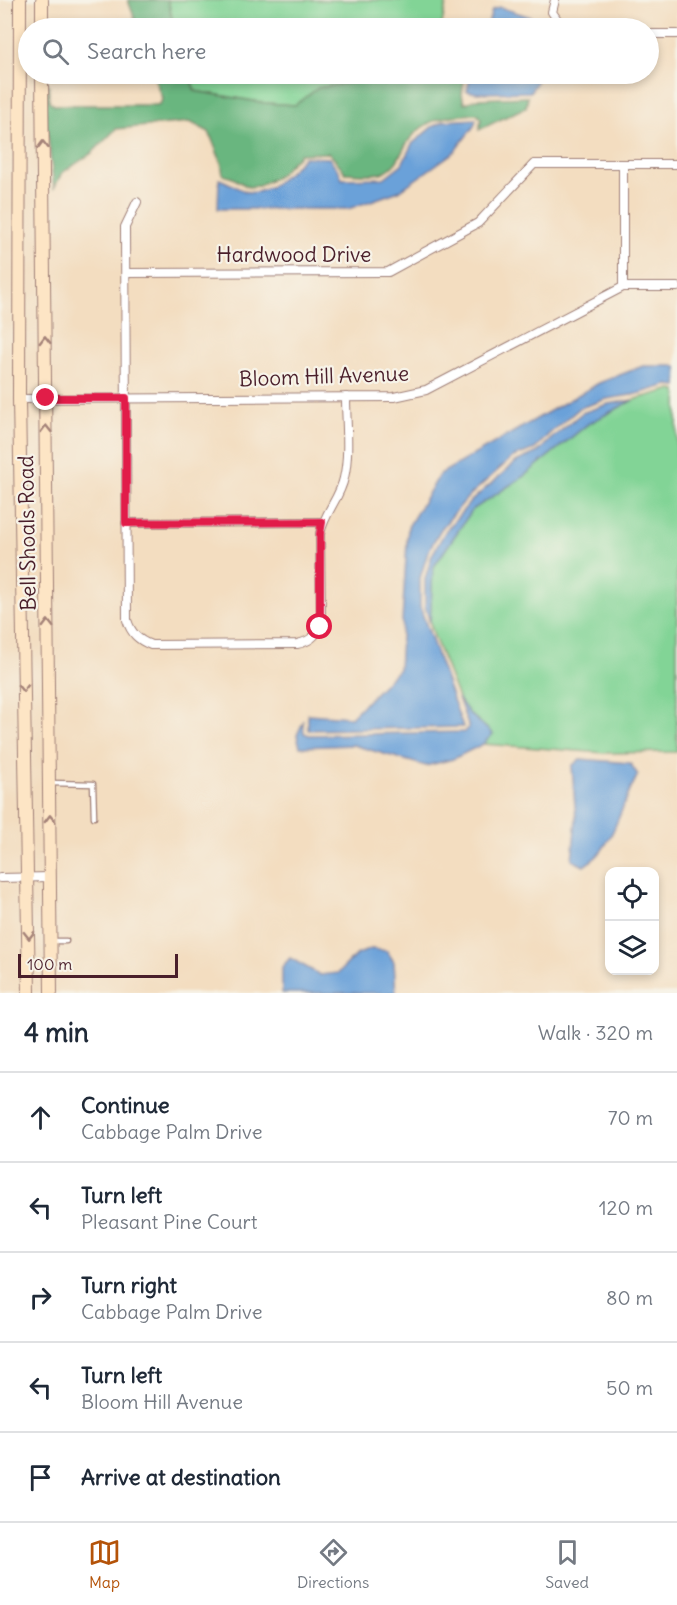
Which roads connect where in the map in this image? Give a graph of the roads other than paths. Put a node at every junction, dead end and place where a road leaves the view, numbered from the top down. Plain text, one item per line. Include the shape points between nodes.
1 (20, 0) edge
2 (42, 0) edge
3 (555, 0) edge
4 (20, 18) edge
5 (42, 18) edge
6 (556, 18) edge
7 (659, 34) edge
8 (677, 34) edge
9 (20, 84) edge
10 (42, 84) edge
11 (623, 164) junction
12 (677, 164) edge
13 (137, 202) dead end
14 (126, 273) junction
15 (623, 287) junction
16 (677, 287) edge
17 (346, 397) junction
18 (46, 398) junction
19 (126, 398) junction
20 (19, 399) junction
21 (322, 522) junction
22 (126, 523) junction
23 (50, 783) junction
24 (94, 817) dead end
25 (28, 877) junction
26 (51, 877) junction
27 (0, 878) edge
28 (51, 941) junction
29 (66, 941) dead end
30 (30, 993) edge
31 (51, 993) edge

1 - 4 main road, Bell Shoals Road
2 - 5 main road
3 - 6 street via 552,12
7 - 8 street
9 - 20 main road, Bell Shoals Road
18 -> 10 main road, Bell Shoals Road
11 - 12 street, Hardwood Drive
11 - 14 street, Hardwood Drive via 534,164 478,223 388,272
11 - 15 street
13 - 14 street via 125,227
14 - 19 street
15 - 16 street, Bloom Hill Avenue
15 - 17 street, Bloom Hill Avenue via 426,390 394,397
17 - 19 street, Bloom Hill Avenue
17 - 21 street via 344,478
18 - 19 street, Bloom Hill Avenue
18 - 20 street, Bloom Hill Avenue
23 -> 18 main road, Bell Shoals Road
19 - 22 street
20 -> 25 main road, Bell Shoals Road
21 - 22 street
21 - 22 street via 320,627 307,642 286,645 151,645 142,641 127,620
23 - 24 lane via 93,784
26 -> 23 main road, Bell Shoals Road
25 - 26 street
25 - 27 street
25 -> 30 main road, Bell Shoals Road
26 - 28 main road, Bell Shoals Road
28 - 29 lane
28 - 31 main road, Bell Shoals Road

